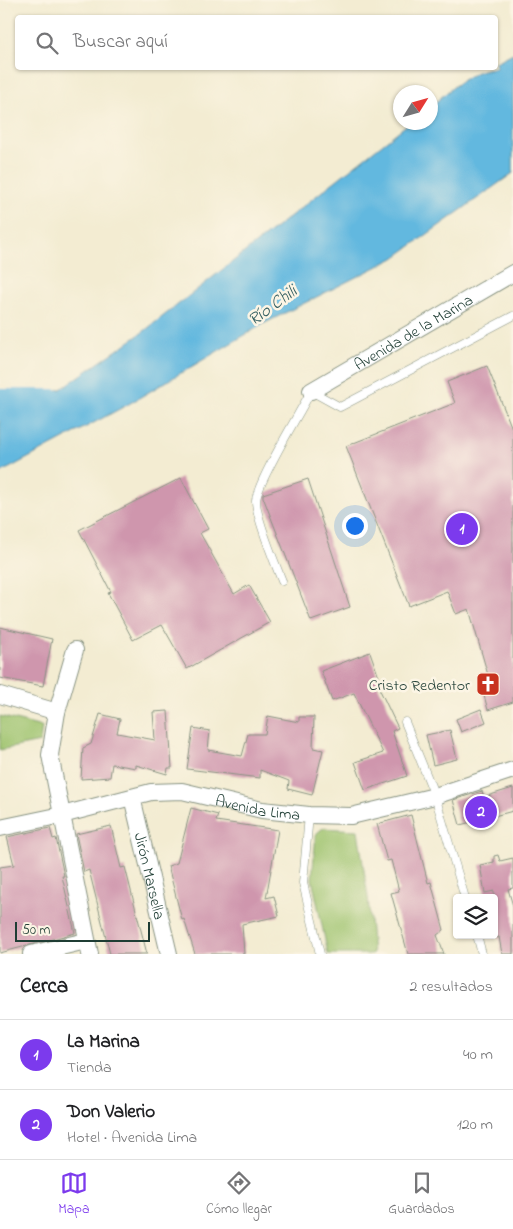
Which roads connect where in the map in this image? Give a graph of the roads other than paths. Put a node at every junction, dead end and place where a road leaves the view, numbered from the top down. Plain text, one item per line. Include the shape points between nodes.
1 (512, 276) edge
2 (513, 316) edge
3 (311, 392) junction
4 (282, 581) dead end
5 (75, 650) dead end
6 (0, 695) edge
7 (57, 712) junction
8 (404, 722) dead end
9 (513, 770) edge
10 (435, 796) junction
11 (132, 797) junction
12 (62, 815) junction
13 (309, 815) junction
14 (0, 828) edge
15 (464, 894) edge
16 (478, 939) edge
17 (88, 948) edge
18 (31, 954) edge
19 (169, 954) edge
20 (320, 954) edge
21 (482, 954) edge

1 - 3 street, Avenida de la Marina
2 - 3 lane via 340,407
3 - 4 lane via 262,483 256,501
5 - 7 street
6 - 7 street
7 - 12 street via 50,755
8 - 10 lane
9 - 10 street, Avenida Lima
10 - 13 street, Avenida Lima via 351,816
10 - 15 lane
11 - 12 street, Avenida Lima
11 - 13 street, Avenida Lima via 151,792 182,791 262,810
11 - 19 street, Jirón Marsella
12 - 14 street, Avenida Lima
12 - 17 street
13 - 20 lane via 302,883
16 - 21 lane
17 - 18 street

